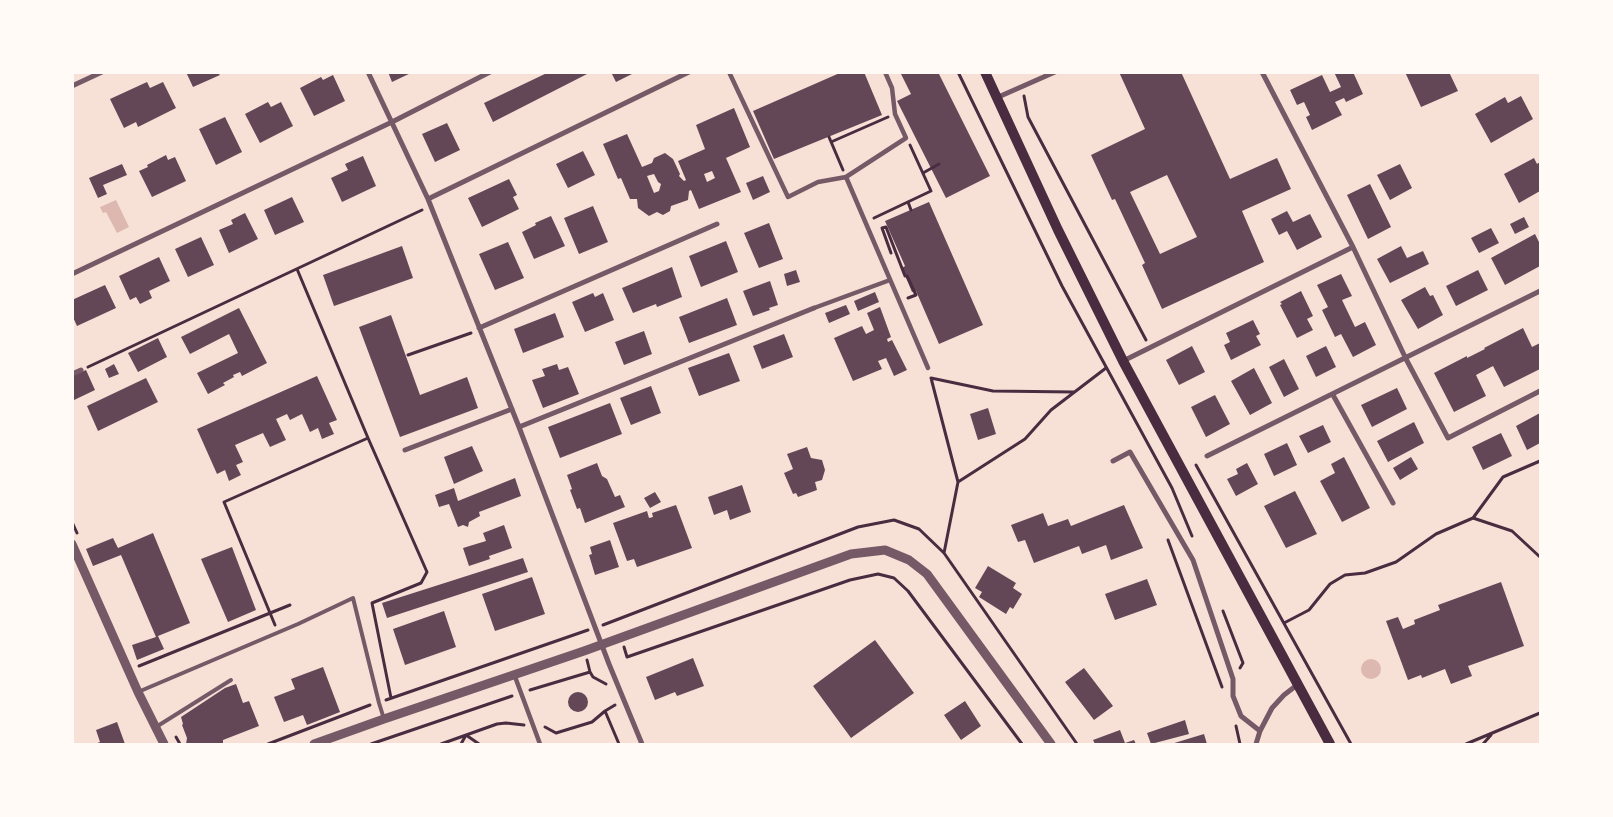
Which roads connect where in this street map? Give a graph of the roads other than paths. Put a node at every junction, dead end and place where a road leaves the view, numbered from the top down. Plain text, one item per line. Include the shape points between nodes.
1 (102, 72) edge
2 (368, 72) edge
3 (490, 72) edge
4 (690, 72) edge
5 (729, 72) edge
6 (885, 72) edge
7 (984, 72) edge
8 (1055, 72) edge
9 (1262, 72) edge
10 (72, 86) edge
11 (996, 98) junction
12 (392, 122) junction
13 (846, 177) junction
14 (428, 199) junction
15 (717, 224) dead end
16 (1353, 247) junction
17 (72, 274) edge
18 (890, 280) junction
19 (1540, 292) edge
20 (814, 308) joint
21 (480, 328) junction
22 (1406, 359) junction
23 (1122, 361) junction
24 (928, 368) road end
25 (81, 370) road end
26 (72, 374) edge
27 (1540, 391) edge
28 (1333, 395) junction
29 (512, 409) junction
30 (519, 426) junction
31 (406, 450) dead end
32 (1207, 456) dead end
33 (1113, 461) dead end
34 (1393, 503) dead end
35 (72, 544) edge
36 (602, 644) junction
37 (514, 674) junction
38 (231, 680) dead end
39 (1297, 685) junction
40 (138, 692) junction
41 (384, 719) junction
42 (156, 727) junction
43 (1260, 731) junction
44 (164, 744) edge
45 (314, 744) edge
46 (540, 744) edge
47 (642, 744) edge
48 (1051, 744) edge
49 (1256, 744) edge
50 (1330, 744) edge

1 - 10 street
2 - 12 street
3 - 12 street
4 - 14 street
5 - 13 street via 788,197 818,182
6 - 13 street via 892,88 895,114 906,138
7 - 11 main road
8 - 11 street
9 - 16 street
11 - 23 main road
12 - 14 street
12 - 17 street
13 - 18 street
14 - 21 street
15 - 21 street
16 - 22 street
16 - 23 street
18 - 20 street
18 - 24 street
19 - 22 street
20 - 30 street
21 - 29 street
22 - 27 street via 1448,438
22 - 28 street
23 - 39 main road
25 - 26 street
28 - 32 street
28 - 34 street
29 - 30 street
29 - 31 street
30 - 36 street
33 - 43 street via 1130,452 1193,560 1233,679 1233,696 1241,716
35 - 40 street
36 - 37 street
36 - 47 street
36 - 48 street via 851,554 885,550 909,560 927,574
37 - 41 street
37 - 46 street
38 - 42 lane
39 - 43 street via 1272,708
39 - 50 main road
40 - 41 lane via 352,598
40 - 42 street
41 - 45 street
42 - 44 street
43 - 49 street

